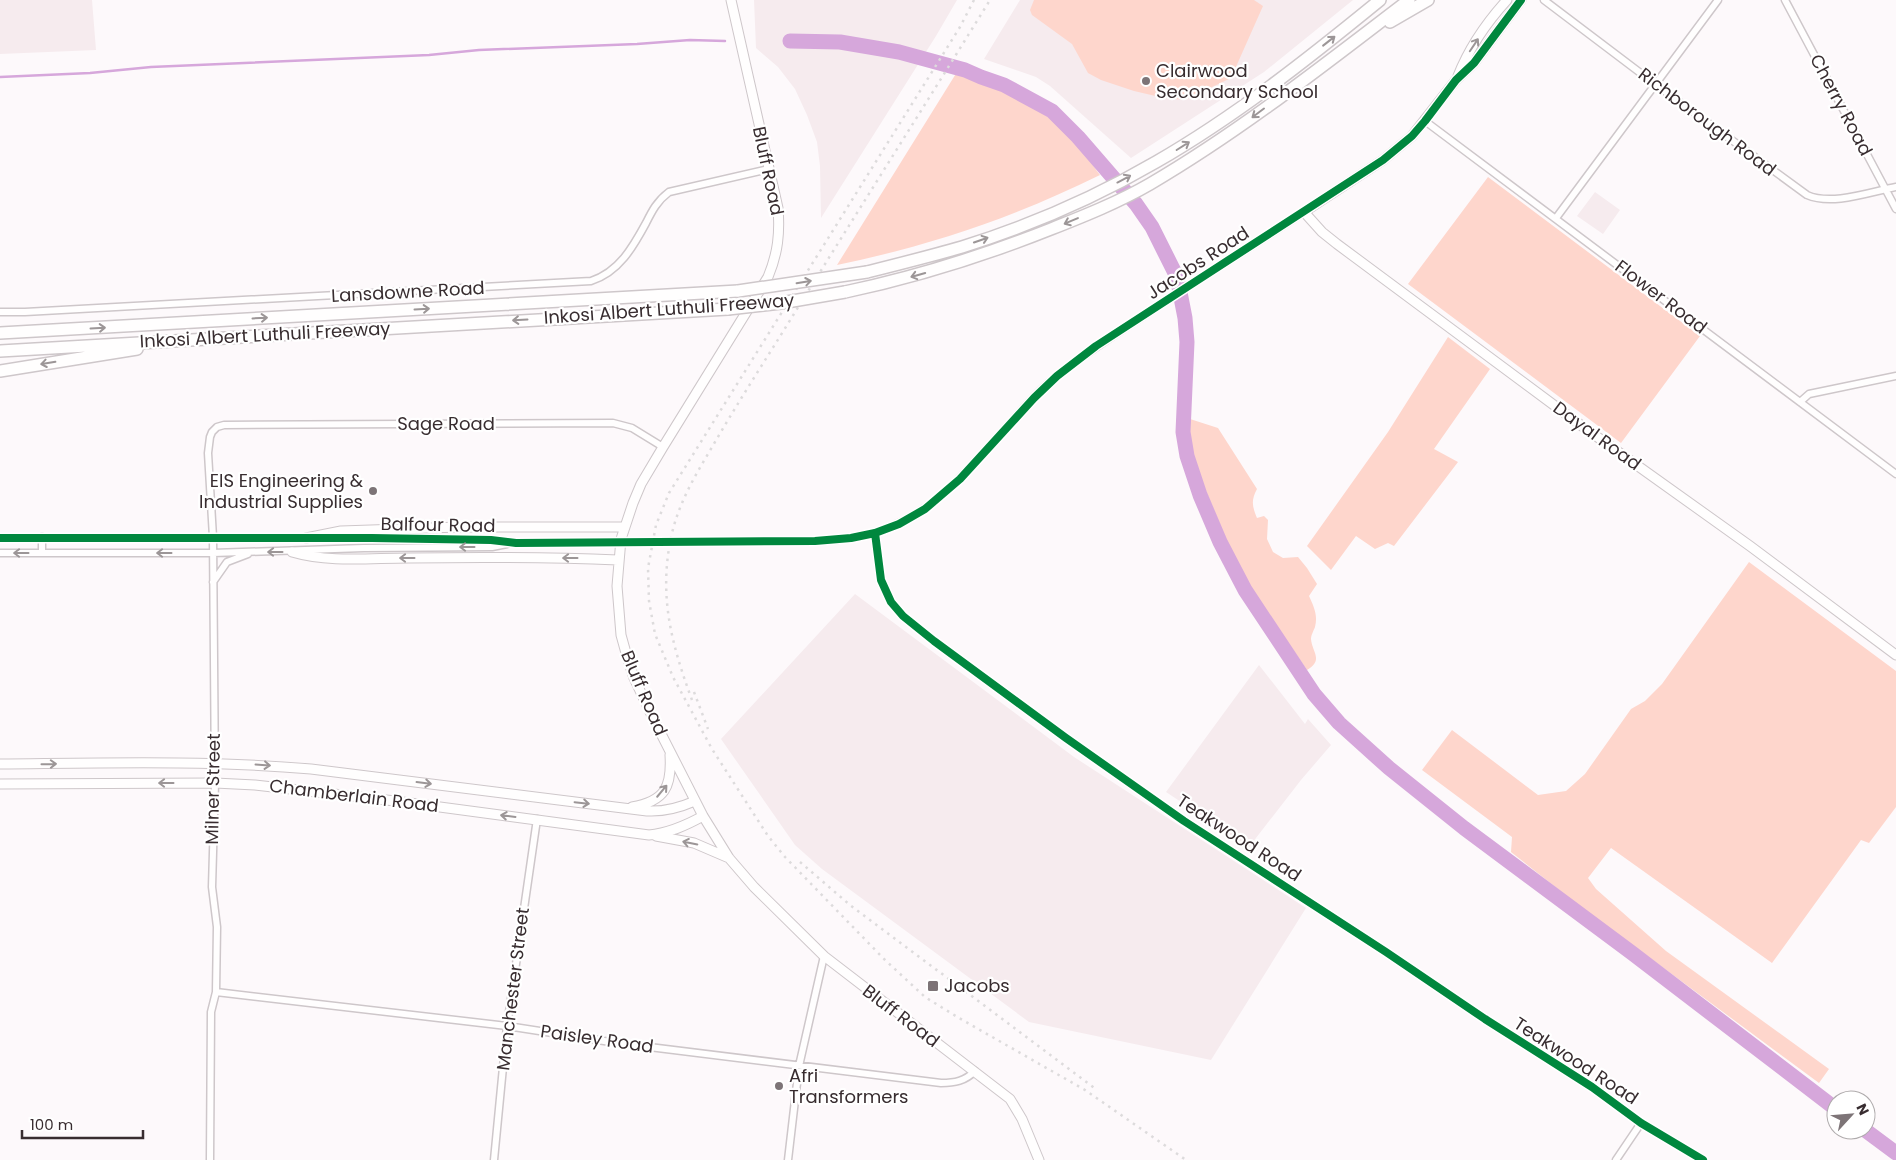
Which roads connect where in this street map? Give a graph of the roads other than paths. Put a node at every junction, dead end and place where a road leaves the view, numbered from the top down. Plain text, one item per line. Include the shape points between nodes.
1 (731, 0) edge
2 (1380, 0) edge
3 (1409, 0) edge
4 (1428, 0) edge
5 (1507, 0) edge
6 (1521, 0) edge
7 (1544, 0) edge
8 (1718, 0) edge
9 (1785, 0) edge
10 (1345, 49) junction
11 (1456, 80) junction
12 (1655, 84) junction
13 (1425, 121) junction
14 (769, 169) junction
15 (1896, 187) edge
16 (1886, 189) junction
17 (1896, 209) edge
18 (1304, 212) junction
19 (1556, 218) junction
20 (0, 312) edge
21 (0, 325) edge
22 (49, 330) junction
23 (0, 333) edge
24 (200, 338) junction
25 (0, 351) edge
26 (0, 371) edge
27 (1896, 376) edge
28 (1800, 402) junction
29 (224, 425) joint
30 (663, 447) junction
31 (1896, 474) edge
32 (624, 526) junction
33 (875, 533) junction
34 (42, 537) junction
35 (213, 537) junction
36 (0, 538) edge
37 (306, 538) junction
38 (518, 543) junction
39 (259, 551) junction
40 (292, 552) junction
41 (0, 553) edge
42 (42, 553) junction
43 (212, 553) junction
44 (618, 560) junction
45 (213, 583) junction
46 (1896, 655) edge
47 (670, 751) junction
48 (214, 762) junction
49 (0, 764) edge
50 (214, 783) junction
51 (0, 784) edge
52 (695, 801) junction
53 (624, 808) junction
54 (703, 816) junction
55 (537, 819) junction
56 (649, 835) junction
57 (729, 858) junction
58 (824, 956) junction
59 (216, 992) junction
60 (506, 1026) junction
61 (799, 1066) junction
62 (975, 1072) junction
63 (1641, 1123) junction
64 (210, 1160) edge
65 (494, 1160) edge
66 (788, 1160) edge
67 (1039, 1160) edge
68 (1616, 1160) edge
69 (1703, 1160) edge

1 - 14 street, Bluff Road
22 -> 2 highway, Inkosi Albert Luthuli Freeway, bridge via 738,291 867,272 962,247 1011,230 1107,188 1210,129 1266,90
3 - 10 highway, Inkosi Albert Luthuli Freeway
4 - 10 highway
11 -> 5 street, Jacobs Road via 1465,58
6 - 11 street, Jacobs Road via 1474,63
7 - 12 street, Richborough Road
8 - 12 street
9 - 16 street, Cherry Road
10 -> 24 highway, Inkosi Albert Luthuli Freeway, bridge via 1219,142 1149,185 1004,248 898,281 781,303 728,308
11 - 13 street, Jacobs Road
12 - 16 street, Richborough Road via 1807,196 1824,200
12 - 19 street
13 - 18 street, Jacobs Road via 1383,160
13 - 19 street, Flower Road
14 - 20 street, Lansdowne Road via 669,192 656,203 622,261 592,281
14 - 30 street, Bluff Road via 780,227 775,260 768,277
15 - 16 street, Richborough Road
16 - 17 street, Cherry Road
18 - 33 street, Jacobs Road via 1096,346 1047,384 938,500 899,524
18 - 46 street, Dayal Road via 1337,244
19 - 28 street, Flower Road
21 - 22 highway
22 - 23 highway, Inkosi Albert Luthuli Freeway
24 - 25 highway, Inkosi Albert Luthuli Freeway
24 -> 26 highway
27 - 28 street via 1809,394
28 - 31 street, Flower Road
29 - 30 street, Sage Road via 612,423 632,428
29 - 35 street, Milner Street via 212,432 208,453
30 - 32 street, Bluff Road via 641,484
32 - 37 street via 341,531
32 - 44 street, Bluff Road
33 - 38 street, Balfour Road, bridge via 800,541
33 - 63 street, Teakwood Road via 881,580 891,602 934,641 1154,801 1592,1087
34 - 35 street, Balfour Road
34 - 36 street, Balfour Road
34 - 42 street
35 - 37 street, Balfour Road
35 - 43 street, Milner Street
37 - 38 street, Balfour Road
38 -> 40 street, Balfour Road via 492,547
40 -> 39 street, Balfour Road
39 - 43 street, Balfour Road
39 - 45 street via 227,562
44 -> 40 street via 350,559
42 -> 41 street, Balfour Road
43 -> 42 street, Balfour Road
43 - 45 street, Milner Street
44 - 47 street, Bluff Road via 621,635 634,678
45 - 48 street, Milner Street
47 - 52 street, Bluff Road
53 -> 47 street via 652,802 661,794 671,774
49 -> 48 street, Chamberlain Road
48 - 50 street, Milner Street
48 -> 53 street, Chamberlain Road via 311,769
50 -> 51 street, Chamberlain Road
55 -> 50 street, Chamberlain Road via 255,785
50 - 59 street, Milner Street via 212,887 217,927
52 - 53 street, Chamberlain Road via 661,812
52 - 54 street, Bluff Road
54 - 56 street, Chamberlain Road via 673,830
54 - 57 street, Bluff Road
55 - 56 street, Chamberlain Road
55 - 60 street, Manchester Street
57 -> 56 street via 694,843
57 - 58 street, Bluff Road
58 - 61 street
58 - 62 street, Bluff Road
59 - 60 street, Paisley Road
59 - 64 street, Milner Street via 211,1012
60 - 61 street, Paisley Road
60 - 65 street, Manchester Street
61 - 62 street, Paisley Road via 954,1083
61 - 66 street
62 - 67 street, Bluff Road via 1016,1107
63 - 68 street
63 - 69 street, Teakwood Road

